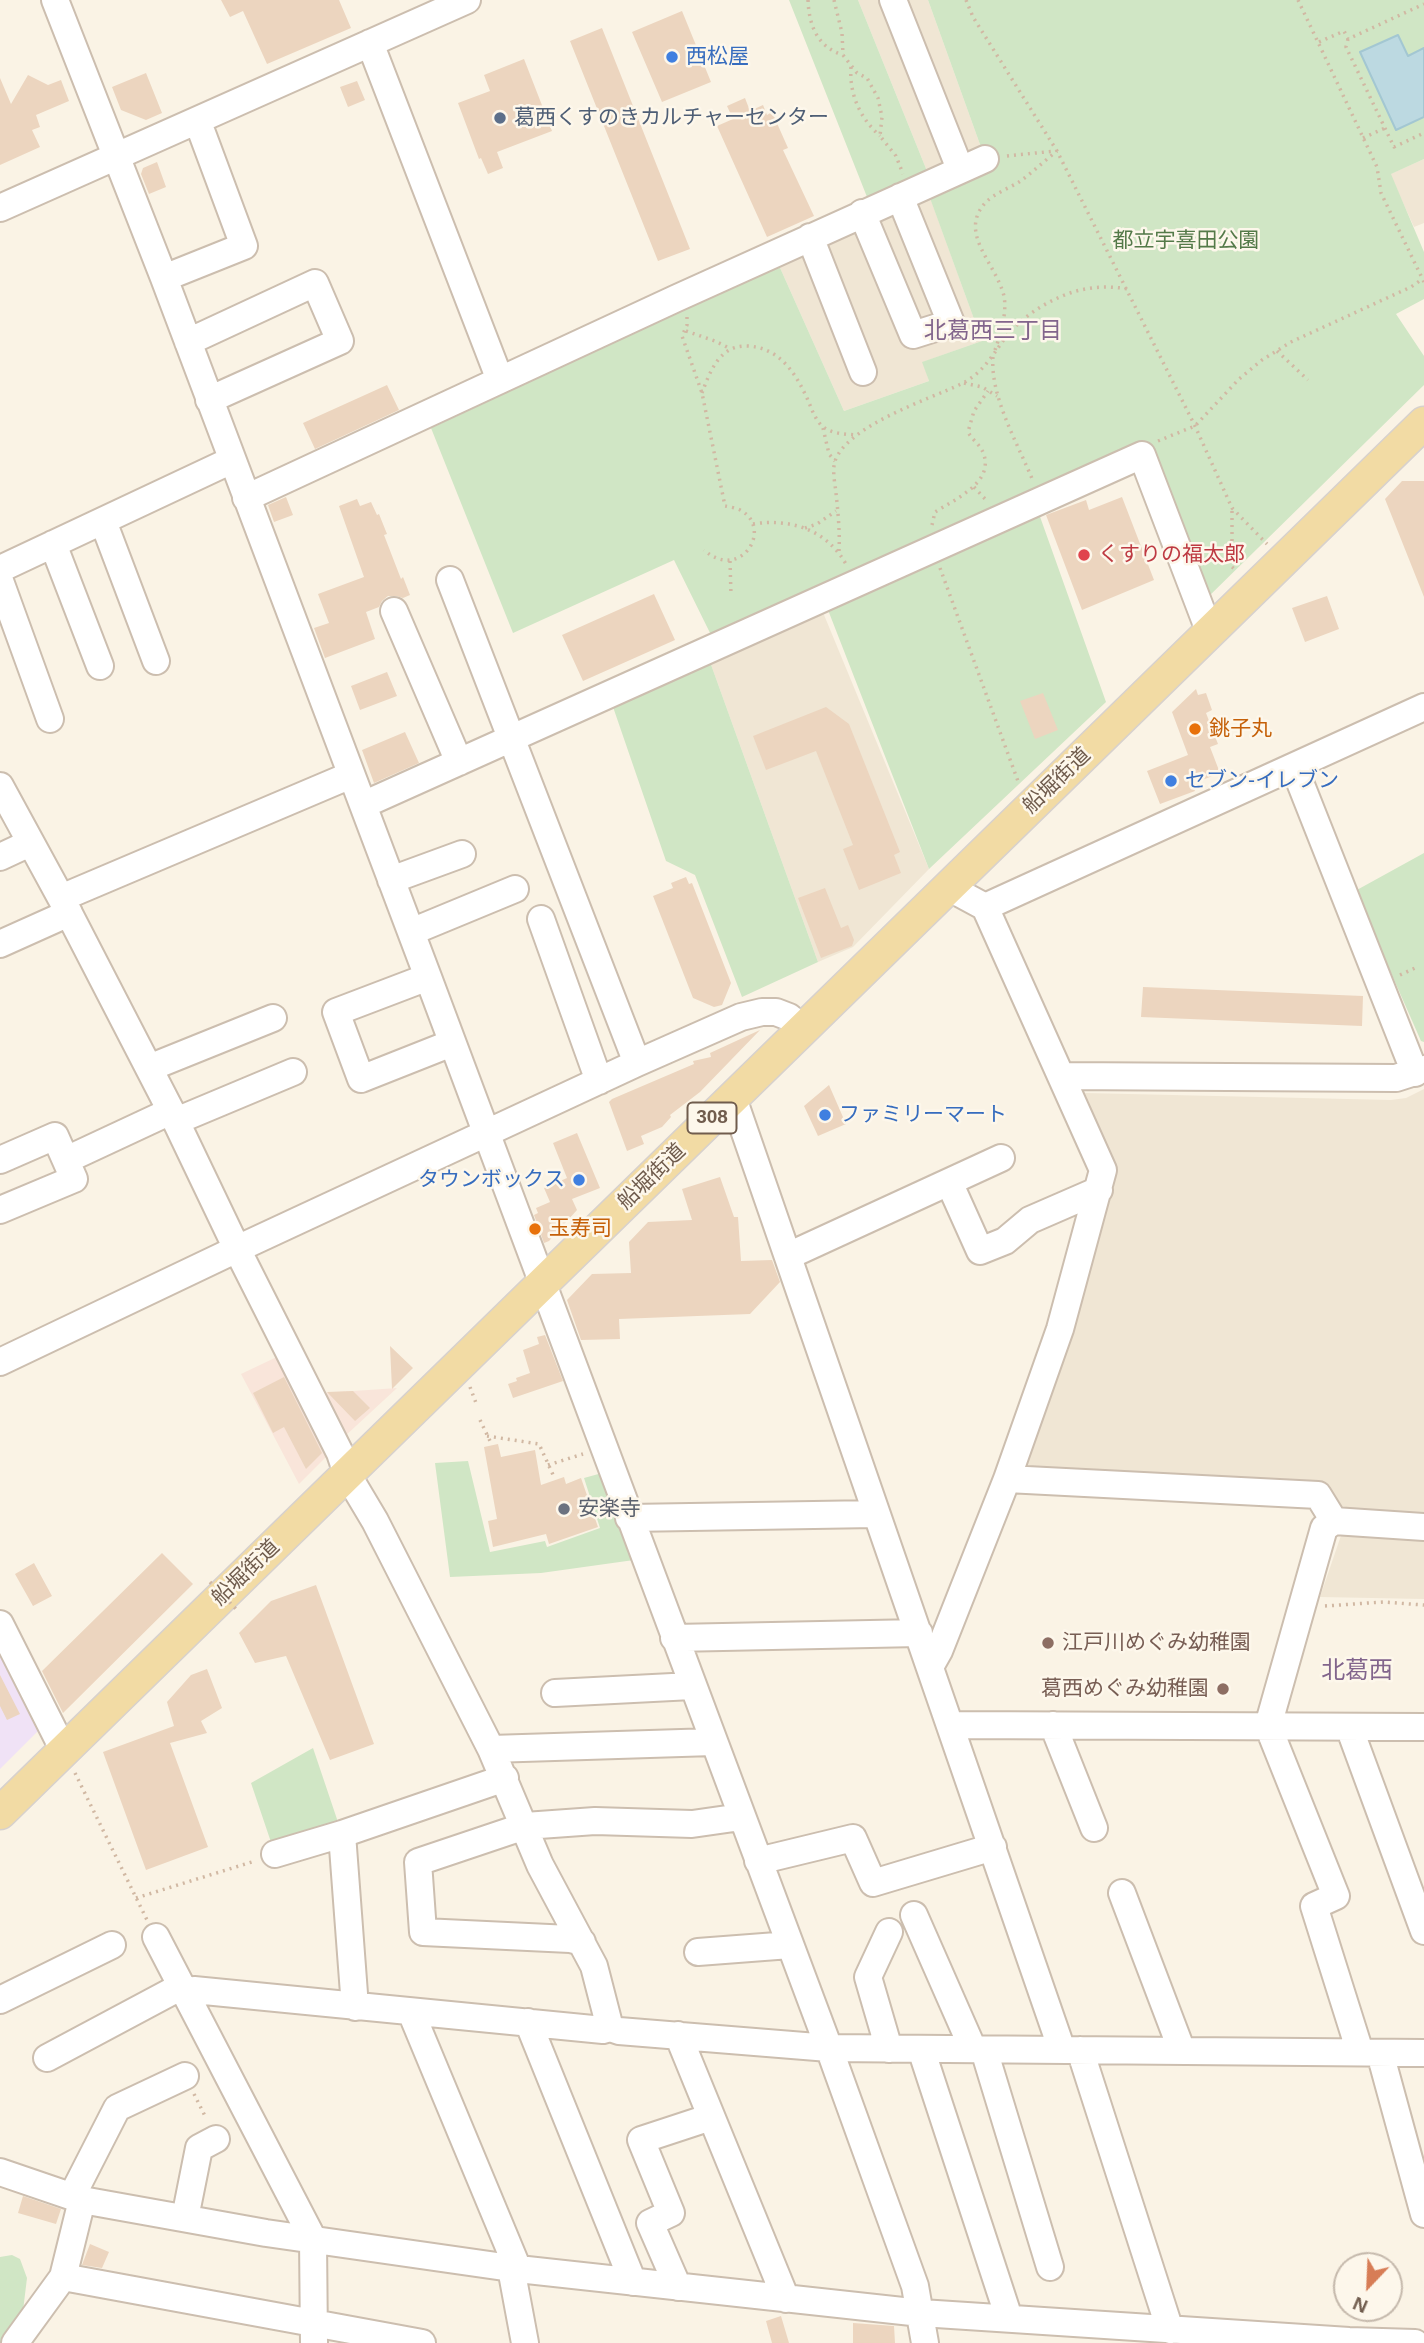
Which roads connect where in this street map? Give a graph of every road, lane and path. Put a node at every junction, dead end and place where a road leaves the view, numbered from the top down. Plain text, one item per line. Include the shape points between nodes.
1 (55, 0) edge
2 (467, 0) edge
3 (808, 0) edge
4 (834, 0) edge
5 (893, 0) edge
6 (966, 0) edge
7 (1298, 0) edge
8 (1424, 4) edge
9 (424, 9) edge
10 (1348, 39) junction
11 (1319, 42) junction
12 (370, 43) junction
13 (844, 55) junction
14 (851, 66) junction
15 (1385, 128) junction
16 (202, 133) dead end
17 (1424, 133) edge
18 (880, 136) junction
19 (1363, 138) junction
20 (1057, 151) junction
21 (114, 155) junction
22 (985, 159) joint
23 (960, 169) junction
24 (905, 194) junction
25 (2, 203) edge
26 (862, 213) junction
27 (810, 237) junction
28 (164, 278) junction
29 (1423, 281) edge
30 (1128, 289) junction
31 (677, 298) junction
32 (685, 331) junction
33 (188, 342) junction
34 (729, 348) junction
35 (1277, 351) junction
36 (993, 358) junction
37 (863, 372) dead end
38 (500, 380) junction
39 (1308, 380) dead end
40 (964, 383) junction
41 (988, 391) junction
42 (702, 393) junction
43 (998, 396) junction
44 (209, 400) junction
45 (1424, 423) edge
46 (1195, 426) junction
47 (823, 427) junction
48 (857, 435) junction
49 (1153, 442) dead end
50 (232, 460) junction
51 (835, 461) junction
52 (974, 487) junction
53 (1037, 491) dead end
54 (246, 498) junction
55 (989, 503) dead end
56 (1232, 508) junction
57 (836, 511) junction
58 (103, 521) junction
59 (753, 524) junction
60 (805, 528) junction
61 (933, 532) dead end
62 (53, 544) junction
63 (1269, 546) dead end
64 (704, 550) dead end
65 (839, 551) junction
66 (730, 561) junction
67 (938, 562) dead end
68 (0, 569) edge
69 (851, 574) dead end
70 (1239, 574) dead end
71 (450, 580) dead end
72 (0, 581) edge
73 (731, 595) dead end
74 (394, 611) dead end
75 (1210, 633) junction
76 (156, 661) dead end
77 (100, 666) dead end
78 (1424, 707) edge
79 (50, 719) dead end
80 (511, 739) junction
81 (459, 762) junction
82 (1294, 767) junction
83 (351, 775) junction
84 (0, 786) edge
85 (1022, 788) dead end
86 (363, 805) junction
87 (30, 843) junction
88 (462, 853) dead end
89 (0, 857) edge
90 (391, 880) junction
91 (948, 887) junction
92 (515, 889) dead end
93 (65, 906) junction
94 (985, 907) junction
95 (541, 919) dead end
96 (411, 932) junction
97 (0, 944) edge
98 (1415, 968) dead end
99 (428, 977) junction
100 (1392, 978) dead end
101 (273, 1018) dead end
102 (802, 1028) junction
103 (452, 1042) junction
104 (637, 1063) junction
105 (149, 1068) junction
106 (1420, 1071) edge
107 (293, 1072) dead end
108 (1061, 1076) junction
109 (599, 1081) junction
110 (733, 1098) junction
111 (174, 1116) junction
112 (486, 1135) junction
113 (1001, 1158) dead end
114 (0, 1160) edge
115 (66, 1160) junction
116 (948, 1182) junction
117 (1098, 1191) junction
118 (0, 1210) edge
119 (237, 1249) junction
120 (788, 1256) junction
121 (543, 1284) junction
122 (0, 1362) edge
123 (469, 1385) dead end
124 (476, 1403) dead end
125 (480, 1420) dead end
126 (487, 1436) junction
127 (491, 1443) dead end
128 (603, 1448) junction
129 (548, 1465) junction
130 (347, 1474) junction
131 (554, 1478) dead end
132 (1007, 1479) junction
133 (875, 1514) junction
134 (629, 1518) junction
135 (1334, 1521) junction
136 (1424, 1527) edge
137 (210, 1582) dead end
138 (1302, 1605) junction
139 (1424, 1605) edge
140 (236, 1609) dead end
141 (0, 1624) edge
142 (919, 1633) junction
143 (674, 1638) junction
144 (930, 1667) junction
145 (692, 1686) junction
146 (555, 1693) dead end
147 (951, 1725) junction
148 (1053, 1725) junction
149 (1268, 1727) junction
150 (1349, 1727) junction
151 (1424, 1727) edge
152 (713, 1741) junction
153 (491, 1748) junction
154 (64, 1751) junction
155 (505, 1778) junction
156 (0, 1813) edge
157 (741, 1817) junction
158 (525, 1826) junction
159 (1094, 1828) dead end
160 (342, 1834) junction
161 (993, 1847) junction
162 (275, 1854) joint
163 (758, 1861) junction
164 (1122, 1893) dead end
165 (136, 1898) junction
166 (914, 1915) dead end
167 (889, 1931) dead end
168 (1424, 1931) edge
169 (156, 1937) joint
170 (582, 1942) junction
171 (112, 1945) dead end
172 (790, 1945) junction
173 (698, 1952) dead end
174 (181, 1990) junction
175 (0, 2000) edge
176 (355, 2007) junction
177 (411, 2012) junction
178 (528, 2022) junction
179 (610, 2028) junction
180 (678, 2035) junction
181 (829, 2049) junction
182 (889, 2049) junction
183 (921, 2049) junction
184 (979, 2050) junction
185 (1071, 2050) junction
186 (1182, 2051) junction
187 (1370, 2053) junction
188 (1424, 2053) edge
189 (47, 2058) dead end
190 (185, 2076) joint
191 (710, 2117) junction
192 (216, 2139) joint
193 (0, 2172) edge
194 (77, 2198) junction
195 (1424, 2214) edge
196 (185, 2218) junction
197 (313, 2239) junction
198 (1050, 2267) dead end
199 (515, 2268) junction
200 (62, 2277) junction
201 (634, 2282) junction
202 (678, 2287) junction
203 (786, 2299) junction
204 (921, 2313) junction
205 (1009, 2318) junction
206 (313, 2333) edge
207 (1155, 2334) edge
208 (15, 2343) edge
209 (422, 2343) edge
210 (525, 2343) edge
211 (925, 2343) edge
212 (1415, 2343) edge

1 - 21 street
2 - 9 street
3 - 13 path via 816,35 828,48
4 - 13 path
5 - 23 street
6 - 20 path
7 - 11 path
8 - 10 path
9 - 12 street
10 - 11 path via 1344,31
10 - 15 path via 1346,47
11 - 19 path
12 - 21 street
12 - 38 street
13 - 14 path
14 - 18 path via 853,95 861,114
14 - 18 path via 867,78 878,98
15 - 17 path via 1394,147
15 - 19 path
16 - 28 street via 244,246
18 - 24 path via 896,156
19 - 29 path via 1377,167 1381,193
20 - 22 path
20 - 30 path
20 - 36 path via 988,201 974,225 976,241 1004,298
21 - 25 street
21 - 28 street
22 - 23 street
23 - 24 street
24 - 26 street
24 - 26 street via 951,323 913,335
26 - 27 street
27 - 31 street
27 - 37 street
28 - 33 street
29 - 35 path
30 - 36 path via 1088,288 1061,296 1021,321
30 - 46 path
31 - 32 path via 687,317
31 - 38 street
32 - 34 path
32 - 42 path via 682,336
33 - 44 street
33 - 44 street via 315,283 340,341
34 - 42 path via 716,362
34 - 47 path via 757,346 772,351 797,379
35 - 39 path
35 - 46 path via 1240,379
36 - 40 path
36 - 43 path
38 - 54 street
40 - 41 path
40 - 48 path
41 - 43 path
41 - 52 path via 974,411 968,432 986,458
42 - 59 path via 725,506 743,512
43 - 53 path
44 - 50 street
45 - 75 main road, 船堀街道 / 308
46 - 49 path
46 - 56 path
47 - 48 path
47 - 51 path
48 - 51 path
50 - 54 street
50 - 58 street
51 - 57 path
52 - 55 path
52 - 61 path via 935,512
54 - 83 street
56 - 63 path
56 - 70 path via 1232,567
57 - 60 path
57 - 65 path
58 - 62 street
58 - 76 street
59 - 60 path via 774,521
59 - 66 path via 753,542 746,555
60 - 65 path
62 - 68 street
62 - 77 street
64 - 66 path via 714,559
65 - 69 path
66 - 73 path
67 - 85 path via 1016,782
71 - 80 street
72 - 79 street
74 - 81 street
75 - 80 street via 1142,455
75 - 91 main road, 船堀街道 / 308
78 - 82 street
80 - 81 street
80 - 104 street
81 - 86 street
82 - 94 street
82 - 106 street
83 - 86 street
83 - 93 street
84 - 87 street
86 - 90 street
87 - 89 street
87 - 93 street
88 - 90 street
90 - 96 street
91 - 94 street
91 - 102 main road, 船堀街道 / 308
92 - 96 street
93 - 97 street
93 - 105 street
94 - 108 street
95 - 109 street
96 - 99 street
98 - 100 path
99 - 103 street
99 - 103 street via 336,1012 361,1079
101 - 105 street
102 - 104 street via 776,1012 762,1012
102 - 110 main road, 船堀街道 / 308
103 - 112 street
104 - 109 street
105 - 111 street
106 - 108 street via 1396,1078
107 - 111 street
108 - 117 street via 1104,1170
109 - 112 street
110 - 120 street
110 - 121 main road, 船堀街道 / 308
111 - 115 street
111 - 119 street
112 - 119 street
112 - 121 street
113 - 116 street
114 - 115 street via 55,1136
115 - 118 street via 74,1179
116 - 117 street via 981,1251 1005,1241 1030,1220
116 - 120 street
117 - 132 street via 1060,1329
119 - 122 street
119 - 130 street
120 - 133 street
121 - 128 street
121 - 130 main road, 船堀街道 / 308
123 - 124 path
125 - 126 path
126 - 127 path
126 - 129 path via 539,1444
128 - 129 path
128 - 134 street
129 - 131 path
130 - 153 street
130 - 154 main road, 船堀街道 / 308
132 - 135 street via 1318,1495
132 - 144 street
133 - 134 street
133 - 142 street
134 - 143 street
135 - 136 street
135 - 138 street via 1324,1528
137 - 140 path, bridge
138 - 139 path
138 - 149 street
141 - 154 street
142 - 143 street
142 - 144 street
143 - 145 street
144 - 147 street
145 - 146 street
145 - 152 street
147 - 148 street
147 - 161 street
148 - 149 street
148 - 159 street
149 - 150 street
149 - 187 street via 1336,1896 1314,1906
150 - 151 street
150 - 168 street
152 - 153 street
152 - 157 street
153 - 155 street
154 - 156 main road, 船堀街道 / 308
154 - 165 path
155 - 158 street
155 - 160 street
157 - 158 street via 692,1824 595,1821
157 - 163 street
158 - 170 street via 540,1865
158 - 170 street via 418,1862 423,1932
160 - 162 street
160 - 176 street
161 - 163 street via 873,1883 853,1838
161 - 185 street
162 - 165 path
163 - 172 street
164 - 186 street
165 - 169 path
166 - 184 street
167 - 182 street via 868,1977
169 - 174 street
170 - 179 street via 594,1966
171 - 175 street
172 - 173 street
172 - 181 street
174 - 176 street
174 - 189 street
174 - 197 street
176 - 177 street
177 - 178 street
177 - 199 street
178 - 179 street
178 - 201 street
179 - 180 street
180 - 181 street
180 - 191 street
181 - 182 street
181 - 204 street
182 - 183 street
183 - 184 street
183 - 205 street
184 - 185 street
184 - 198 street
185 - 186 street
185 - 207 street
186 - 187 street
187 - 188 street
187 - 195 street
190 - 192 path
190 - 194 street via 117,2108
191 - 202 street via 641,2140 671,2213 650,2223
191 - 203 street
192 - 196 street via 199,2148
193 - 194 street
194 - 196 street
194 - 200 street
196 - 197 street
197 - 199 street
197 - 206 street
199 - 201 street
199 - 210 street
200 - 206 street
200 - 208 street
201 - 202 street
202 - 203 street
203 - 204 street
204 - 205 street
204 - 211 street
205 - 207 street
206 - 209 street
207 - 212 street

